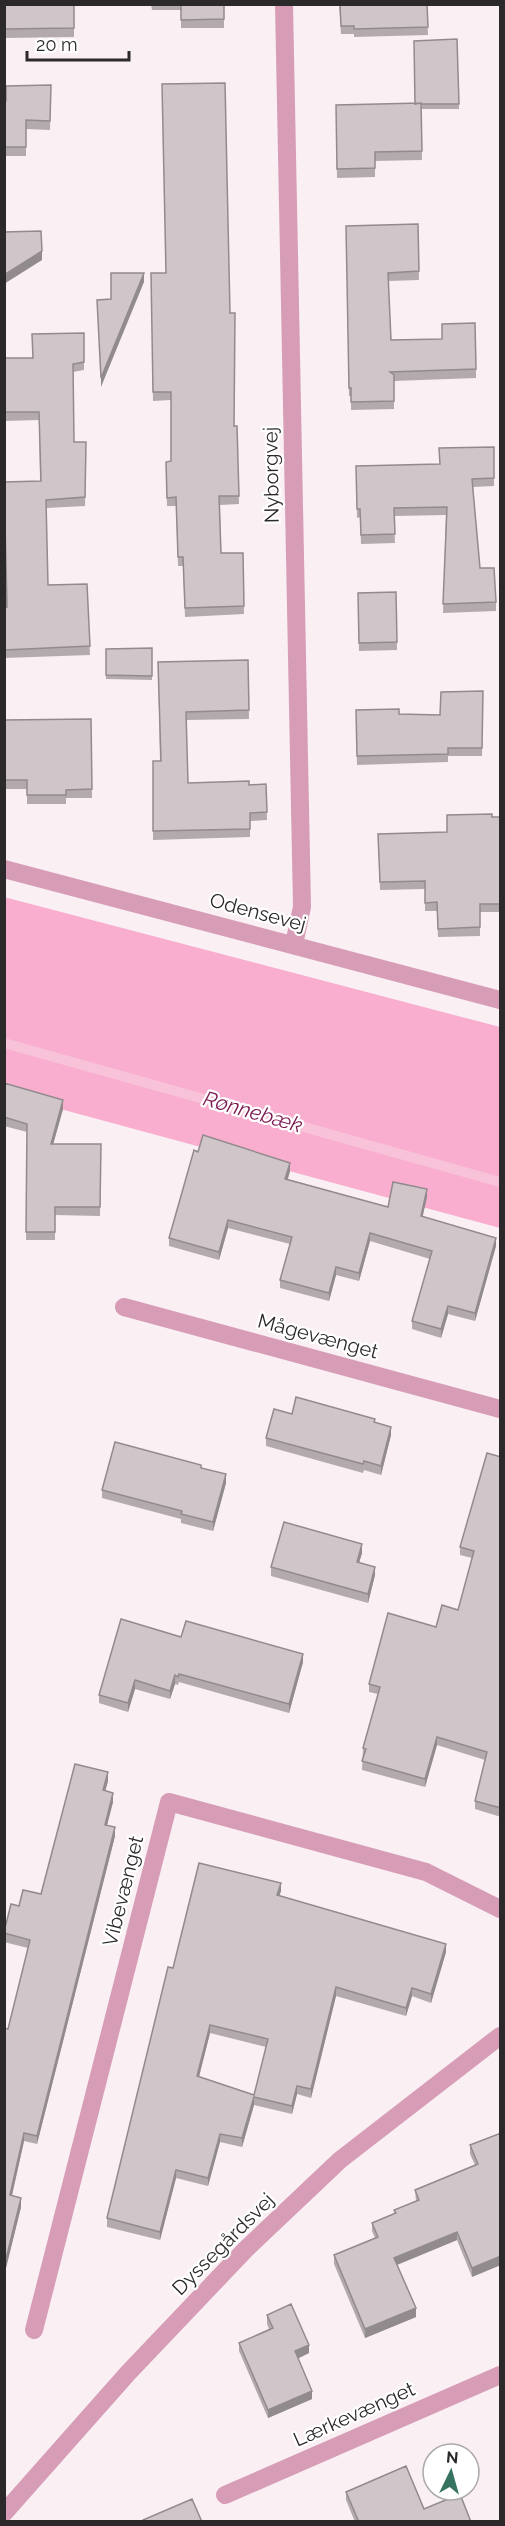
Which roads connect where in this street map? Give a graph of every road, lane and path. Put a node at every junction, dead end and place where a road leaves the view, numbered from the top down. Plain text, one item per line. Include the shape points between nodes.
1 (284, 4) edge
2 (4, 869) edge
3 (294, 944) junction
4 (501, 1000) edge
5 (124, 1307) dead end
6 (501, 1408) edge
7 (501, 1909) edge
8 (501, 2036) edge
9 (34, 2330) dead end
10 (501, 2375) edge
11 (225, 2495) dead end
12 (4, 2513) edge

1 - 3 street, Nyborgvej via 302,907
2 - 3 street, Odensevej
3 - 4 street, Odensevej
5 - 6 street, Mågevænget
7 - 9 street, Vibevænget via 426,1872 169,1802
8 - 12 street, Dyssegårdsvej via 340,2160 246,2249 128,2373
10 - 11 street, Lærkevænget

